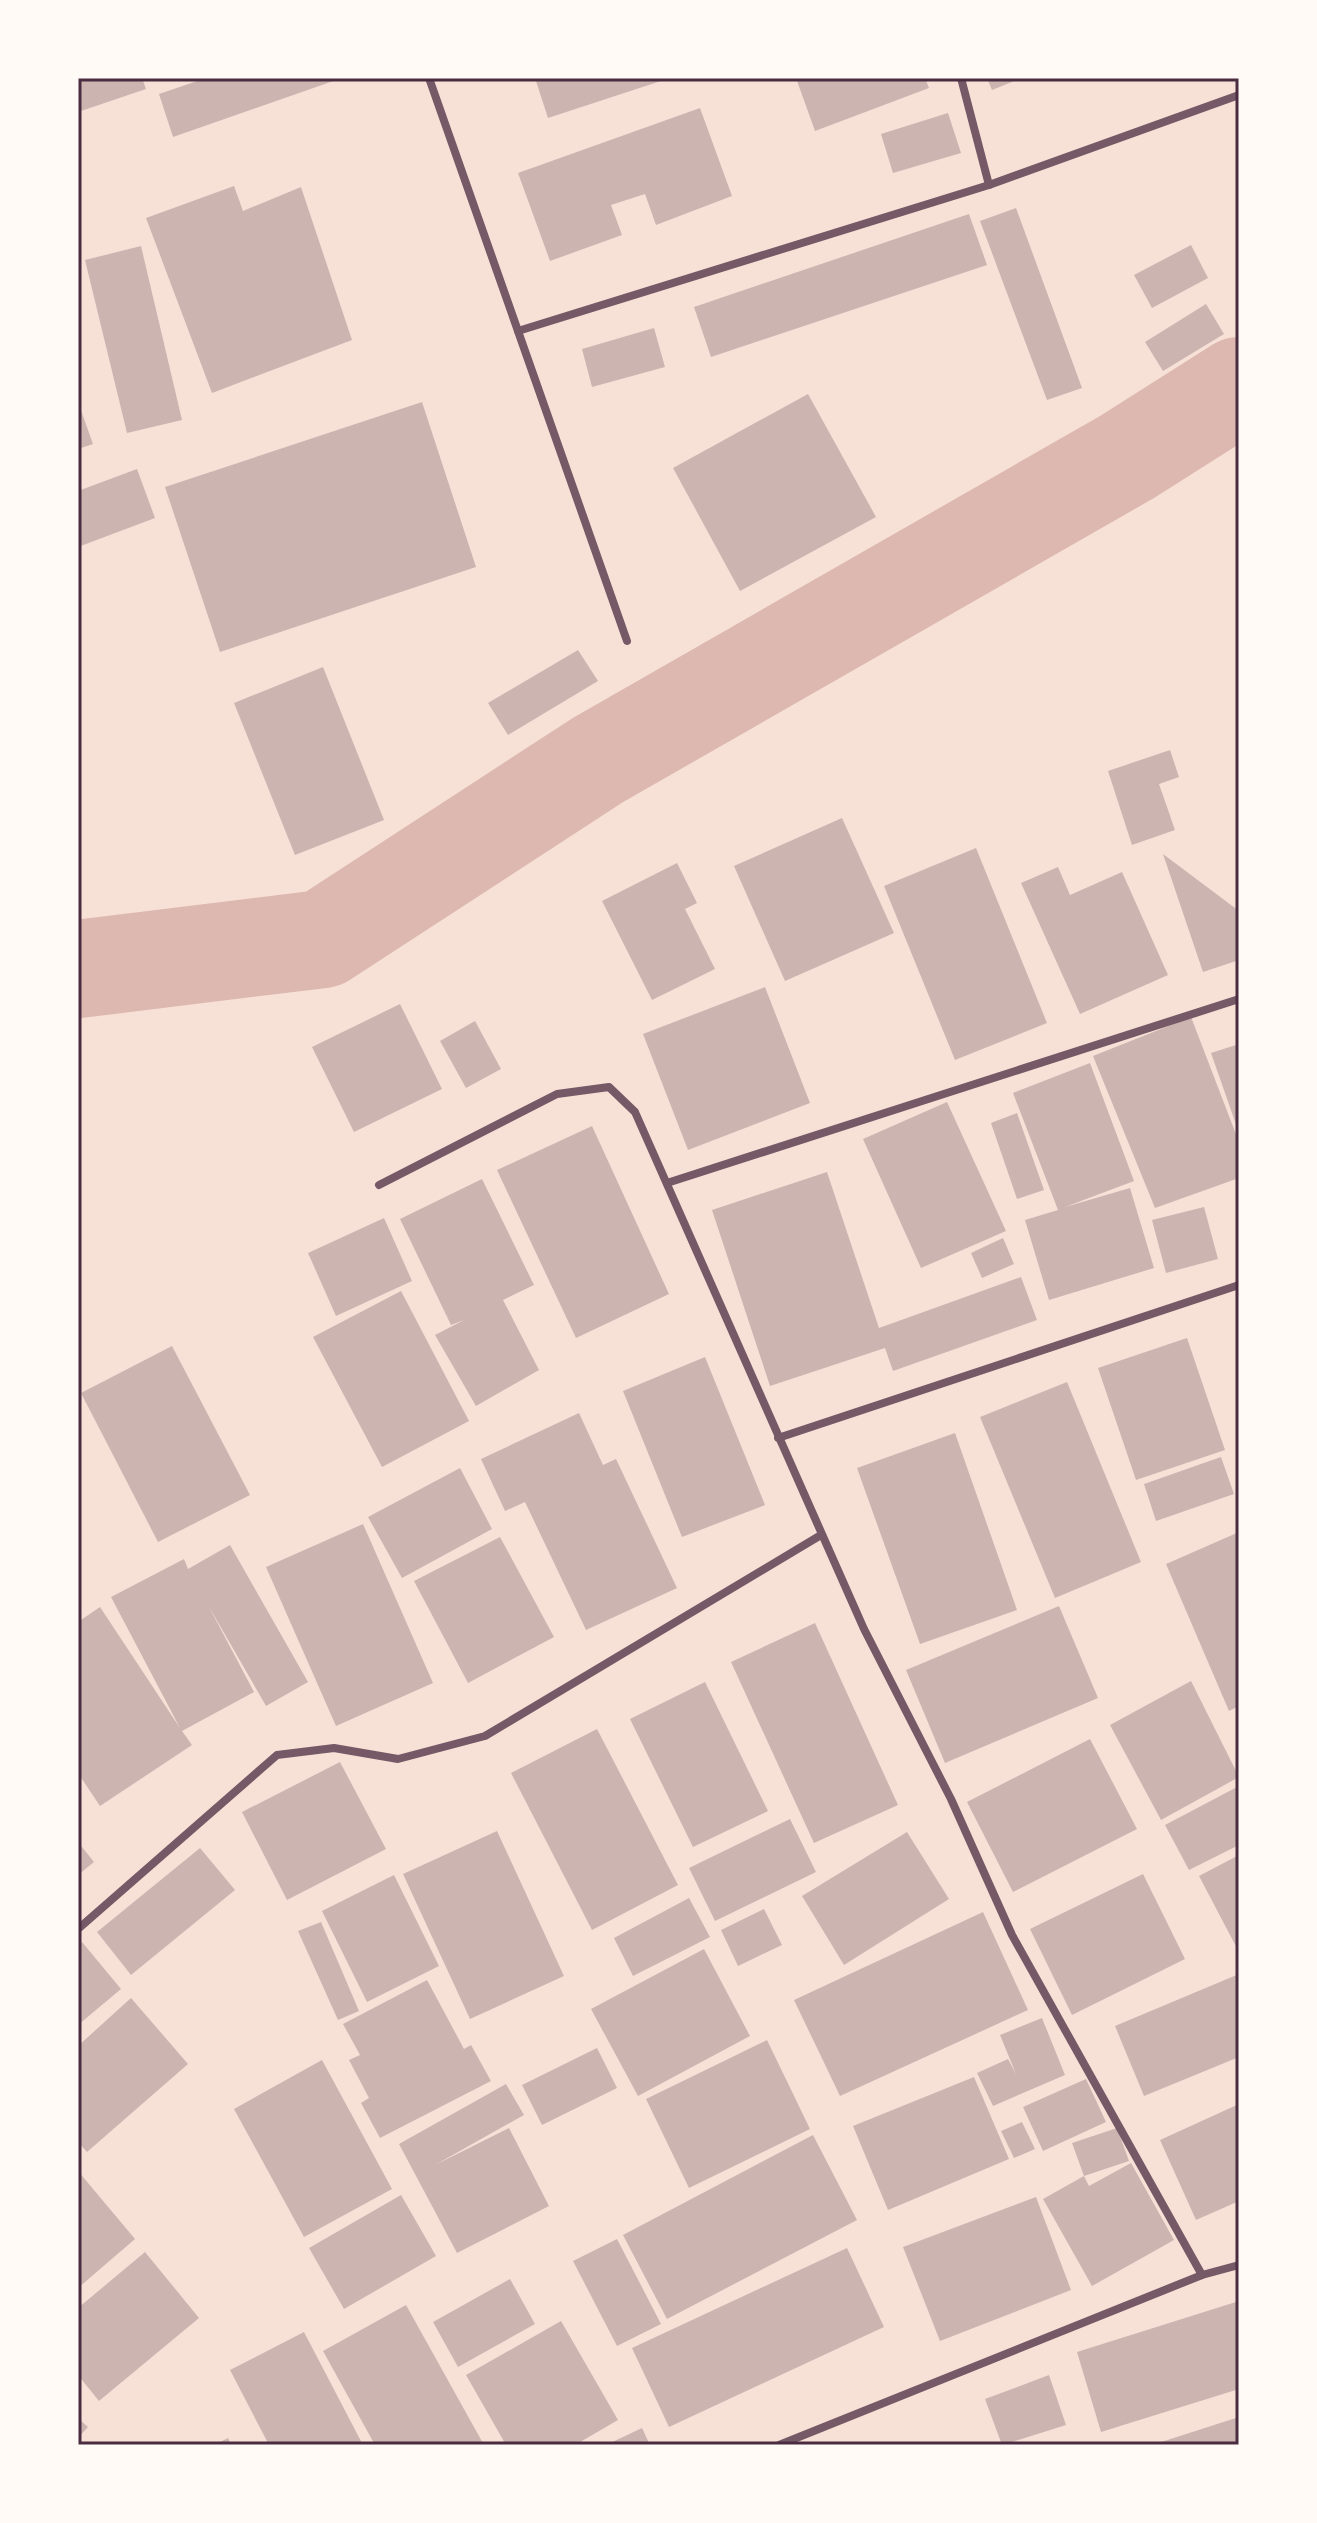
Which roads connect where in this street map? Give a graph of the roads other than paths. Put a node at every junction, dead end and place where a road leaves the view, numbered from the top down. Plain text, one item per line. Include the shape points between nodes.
1 (429, 78) edge
2 (961, 78) edge
3 (1239, 95) edge
4 (989, 185) junction
5 (518, 331) junction
6 (627, 641) dead end
7 (1239, 999) edge
8 (667, 1183) junction
9 (379, 1185) dead end
10 (1239, 1285) edge
11 (778, 1438) junction
12 (821, 1535) junction
13 (78, 1929) edge
14 (1239, 2265) edge
15 (1202, 2275) junction
16 (779, 2445) edge

1 - 5 street
2 - 4 street
3 - 4 street
4 - 5 street
5 - 6 street
7 - 8 street
8 - 9 street via 635,1112 609,1087 557,1094
8 - 11 street
10 - 11 street
11 - 12 street
12 - 13 street via 485,1736 398,1759 334,1748 277,1755
12 - 15 street via 1012,1935
14 - 15 street
15 - 16 street

